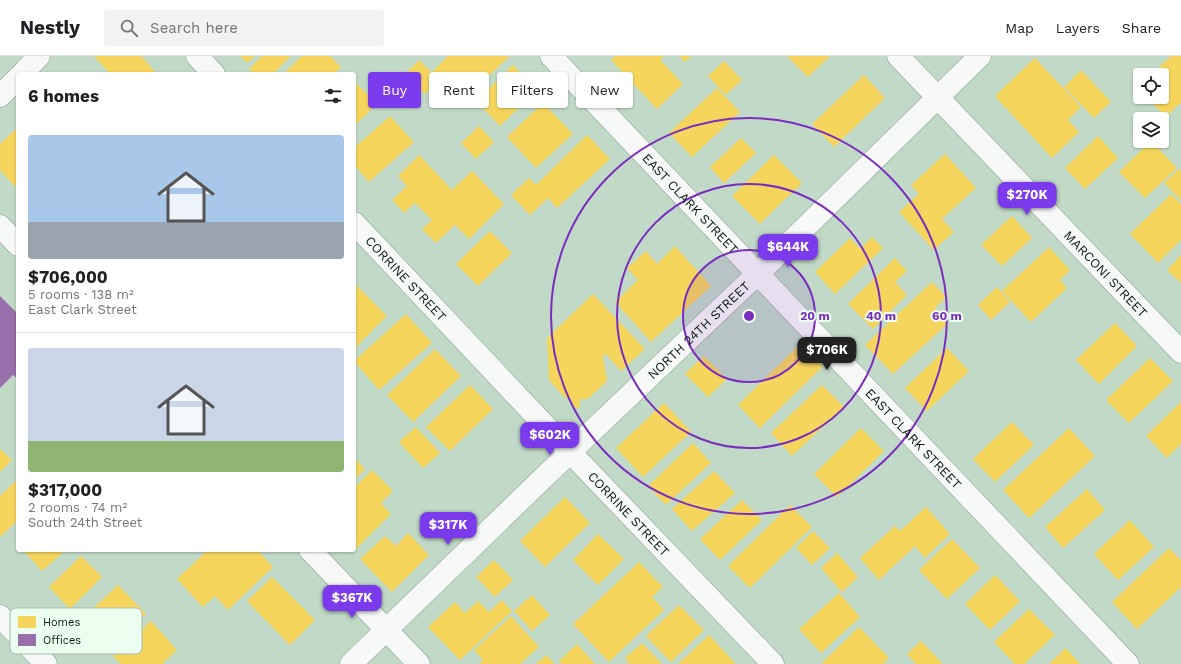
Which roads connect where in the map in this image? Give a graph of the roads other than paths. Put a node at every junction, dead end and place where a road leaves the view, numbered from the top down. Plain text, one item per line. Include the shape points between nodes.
1 (39, 56) edge
2 (197, 56) edge
3 (551, 56) edge
4 (898, 56) edge
5 (980, 56) edge
6 (24, 72) edge
7 (212, 72) edge
8 (16, 80) edge
9 (0, 96) edge
10 (937, 97) junction
11 (356, 225) edge
12 (0, 226) edge
13 (16, 243) edge
14 (758, 273) junction
15 (1181, 352) edge
16 (570, 452) junction
17 (312, 552) edge
18 (0, 616) edge
19 (10, 626) edge
20 (386, 630) junction
21 (36, 654) edge
22 (46, 664) edge
23 (351, 664) edge
24 (419, 664) edge
25 (773, 664) edge
26 (1128, 664) edge

1 - 6 street
2 - 7 street
3 - 14 street, EAST CLARK STREET
4 - 10 street, MARCONI STREET
5 - 10 street, NORTH 24TH STREET
8 - 9 street
10 - 14 street, NORTH 24TH STREET
10 - 15 street, MARCONI STREET
11 - 16 street, CORRINE STREET
12 - 13 street
14 - 16 street, NORTH 24TH STREET
14 - 26 street, EAST CLARK STREET
16 - 20 street, NORTH 24TH STREET
16 - 25 street, CORRINE STREET
17 - 20 street
18 - 19 street
20 - 23 street, NORTH 24TH STREET
20 - 24 street
21 - 22 street

